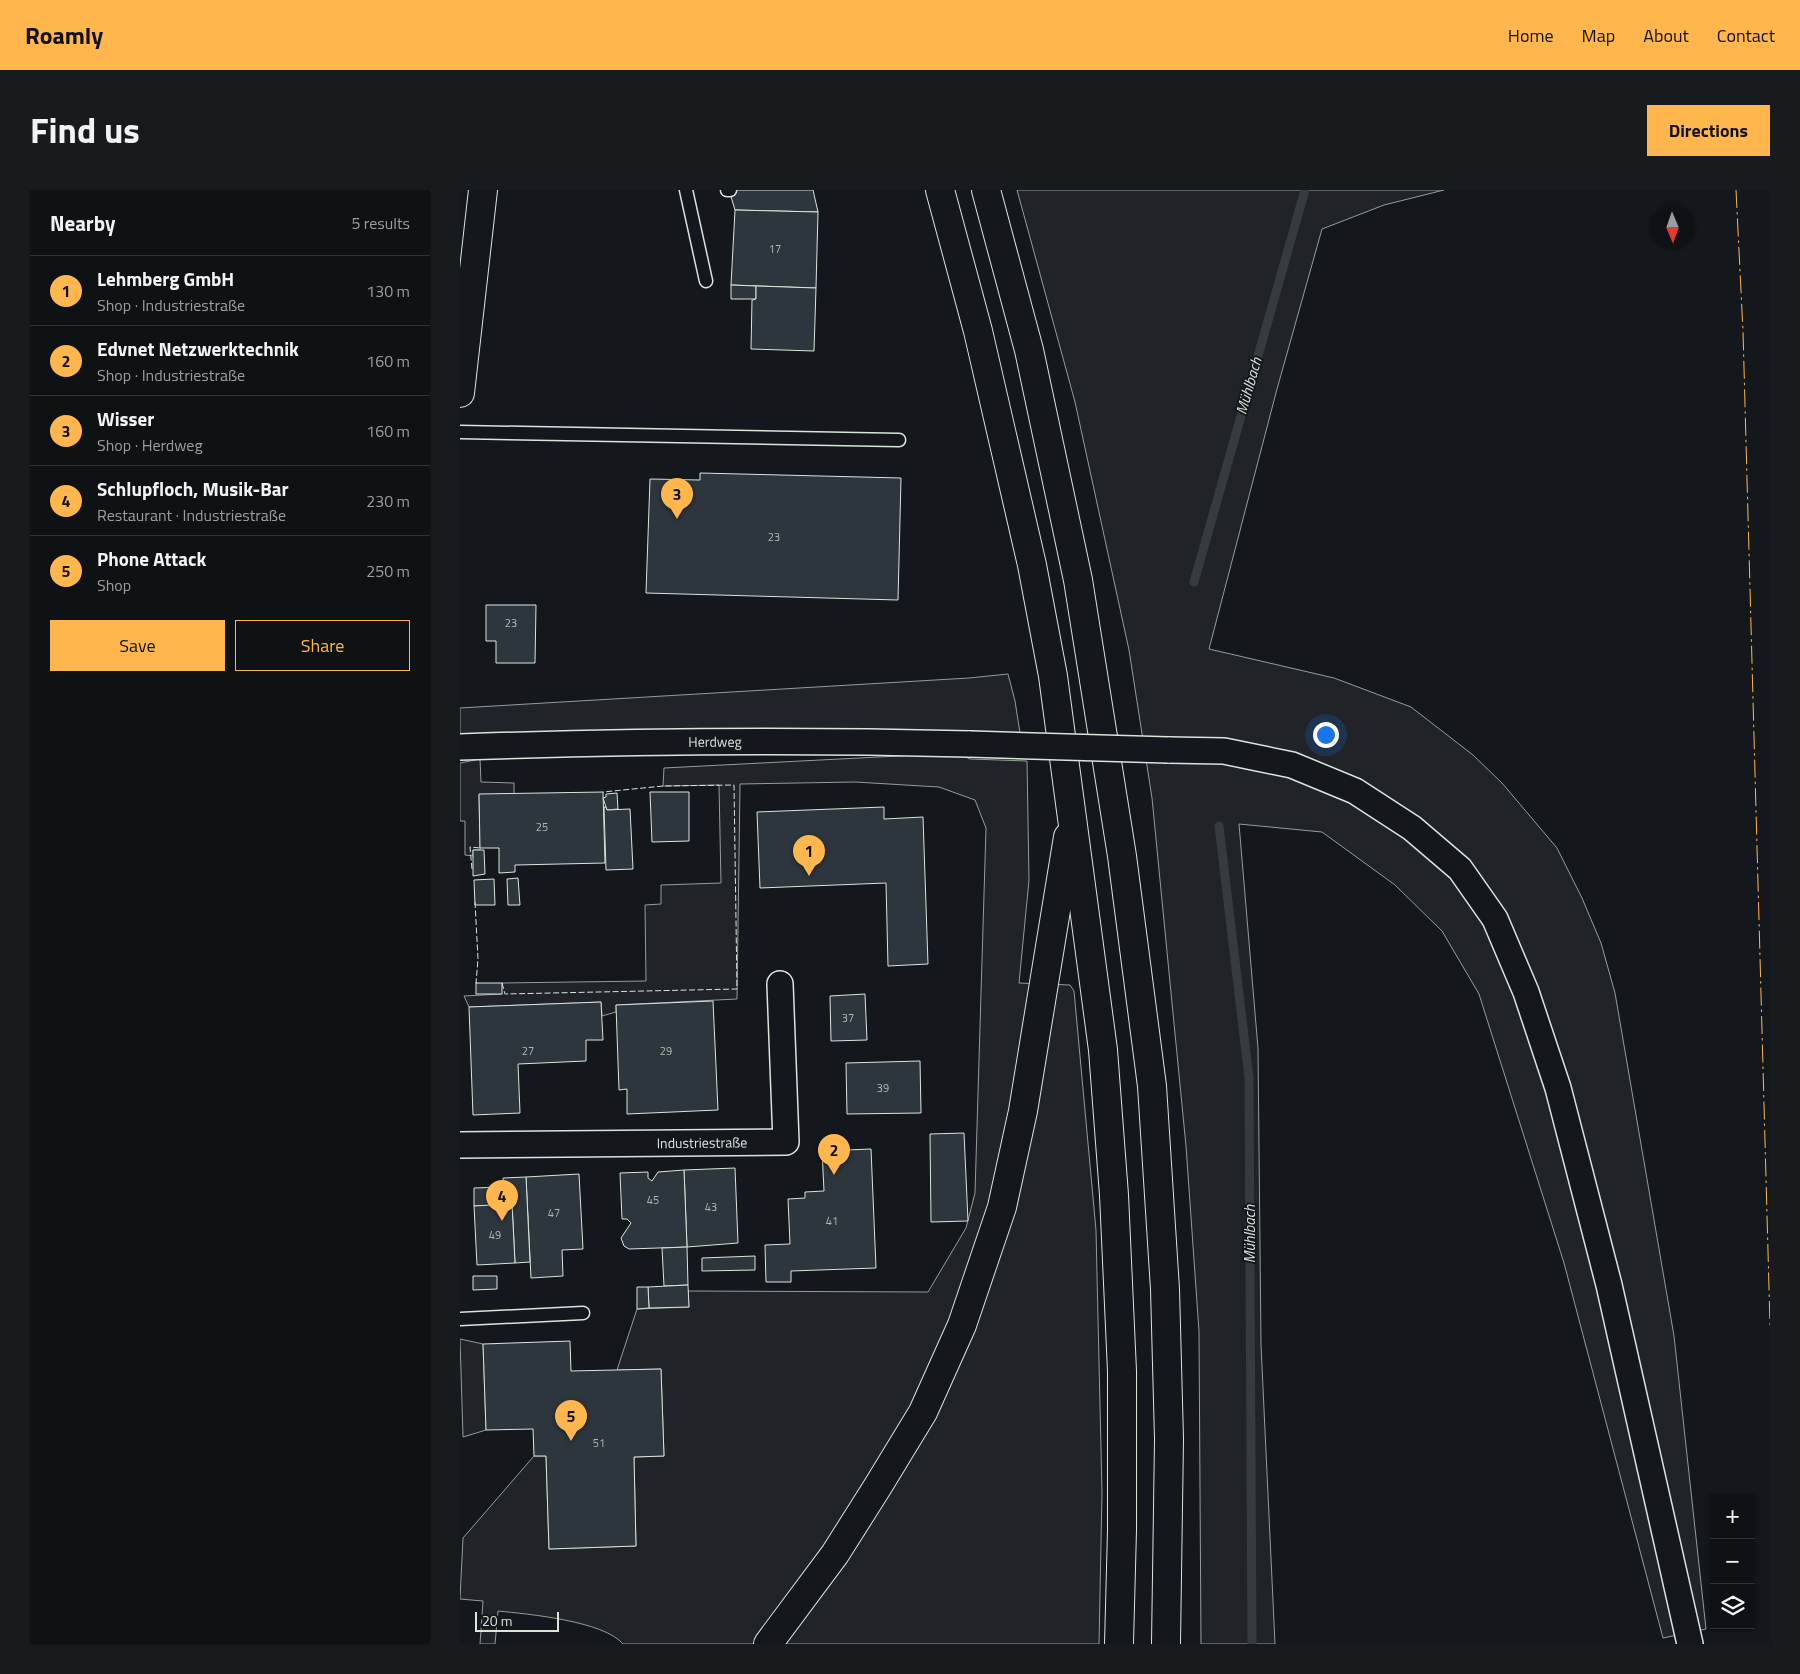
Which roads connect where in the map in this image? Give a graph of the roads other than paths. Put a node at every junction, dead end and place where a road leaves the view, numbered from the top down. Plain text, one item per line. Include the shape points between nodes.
1 (483, 190) edge
2 (686, 190) edge
3 (940, 190) edge
4 (986, 190) edge
5 (706, 281) dead end
6 (460, 393) edge
7 (460, 432) edge
8 (899, 440) dead end
9 (460, 747) edge
10 (1072, 808) junction
11 (780, 984) dead end
12 (460, 1145) edge
13 (582, 1313) dead end
14 (460, 1319) edge
15 (768, 1644) edge
16 (1118, 1644) edge
17 (1166, 1644) edge
18 (1690, 1644) edge

1 - 6 main road
2 - 5 lane
3 - 10 main road via 978,331 1032,565 1053,676
4 - 17 main road via 1029,350 1078,580 1122,856 1152,1086 1165,1290 1168,1409
7 - 8 lane
9 - 18 street, Herdweg, bridge via 650,740 822,740 1224,751 1292,765 1355,791 1412,828 1460,869 1495,919 1526,992 1558,1088 1609,1285
10 - 15 main road via 1022,1111 1002,1207 962,1324 923,1412 835,1554
10 - 16 main road via 1104,1050 1114,1195 1122,1371
11 - 12 street, Industriestraße via 786,1142
13 - 14 lane

